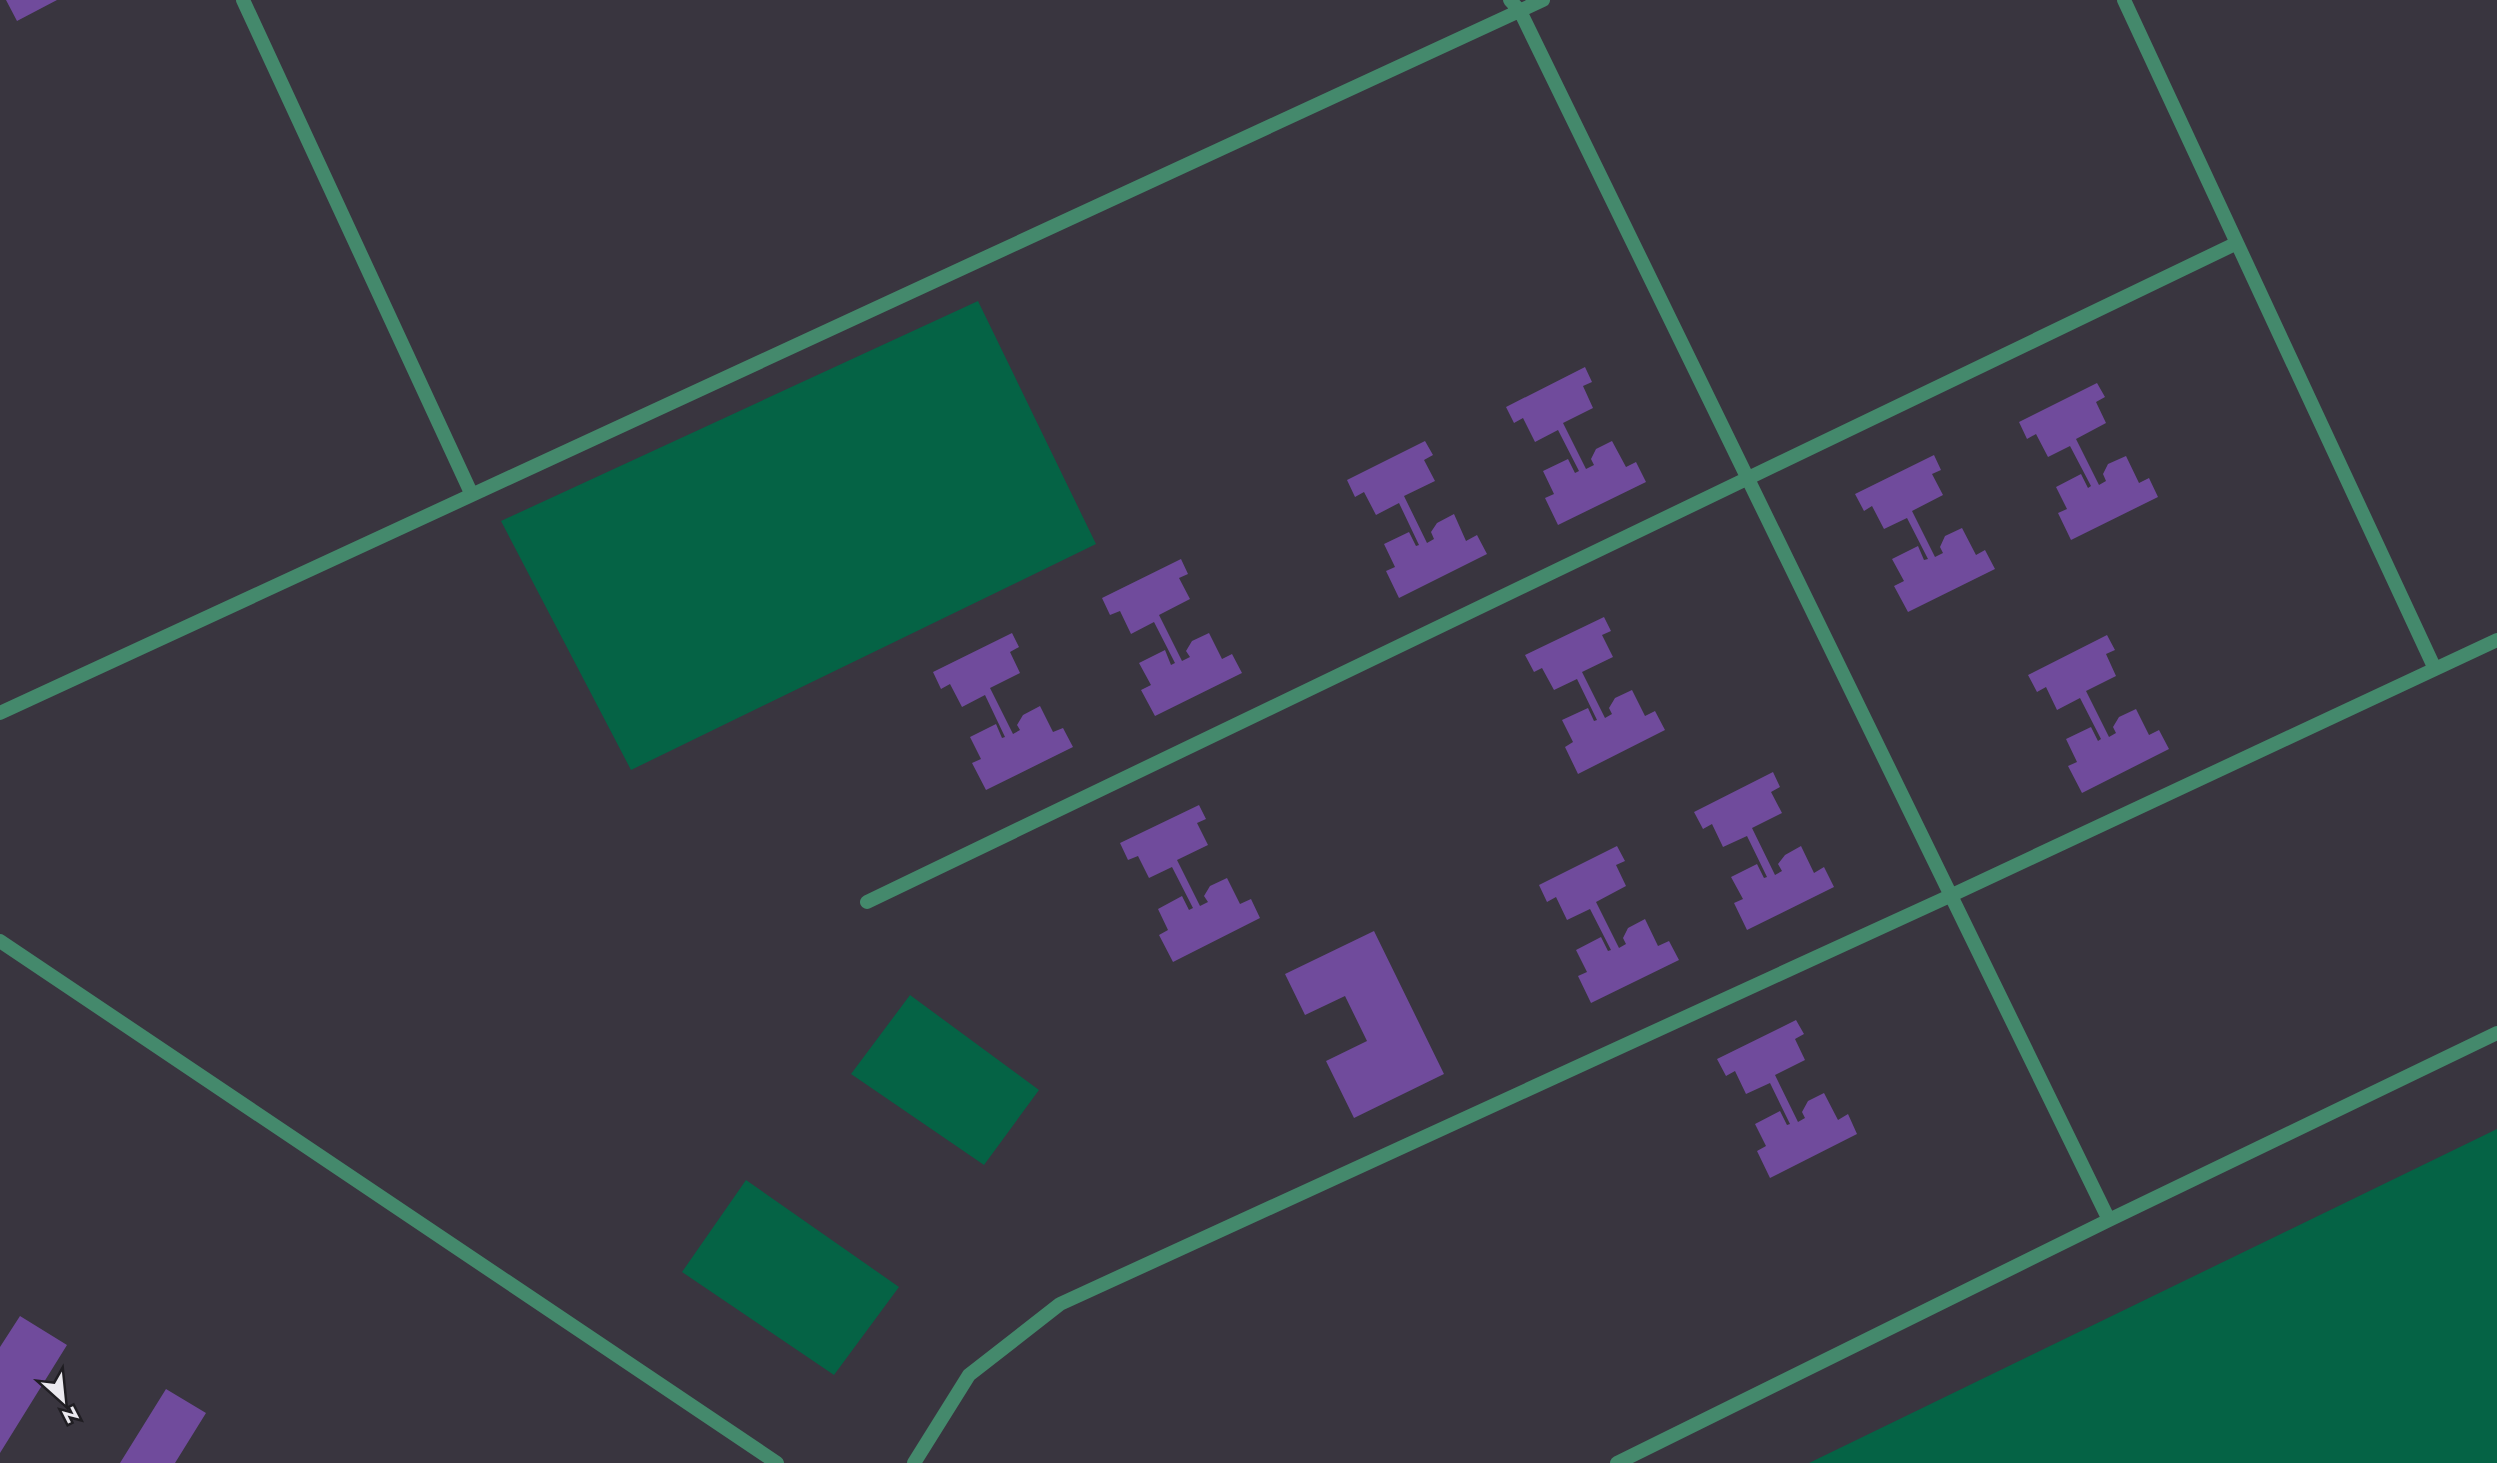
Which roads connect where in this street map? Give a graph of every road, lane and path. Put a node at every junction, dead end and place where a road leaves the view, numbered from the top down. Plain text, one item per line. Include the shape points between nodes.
1 (243, 0) edge
2 (1543, 0) edge
3 (2124, 0) edge
4 (1515, 5) edge
5 (2237, 243) junction
6 (1749, 477) junction
7 (472, 495) junction
8 (2497, 640) edge
9 (2435, 669) junction
10 (0, 713) edge
11 (1952, 895) junction
12 (867, 902) dead end
13 (0, 941) edge
14 (2497, 1033) edge
15 (2109, 1220) junction
16 (777, 1463) edge
17 (914, 1463) edge
18 (1617, 1463) edge

1 - 7 street
2 - 4 street
3 - 5 street
4 - 6 street
4 - 7 street
5 - 6 street
5 - 9 street
6 - 11 street
6 - 12 street
7 - 10 street
8 - 9 street
9 - 11 street
11 - 15 street
11 - 17 street via 1060,1304 969,1375
13 - 16 street
14 - 15 street
15 - 18 street

